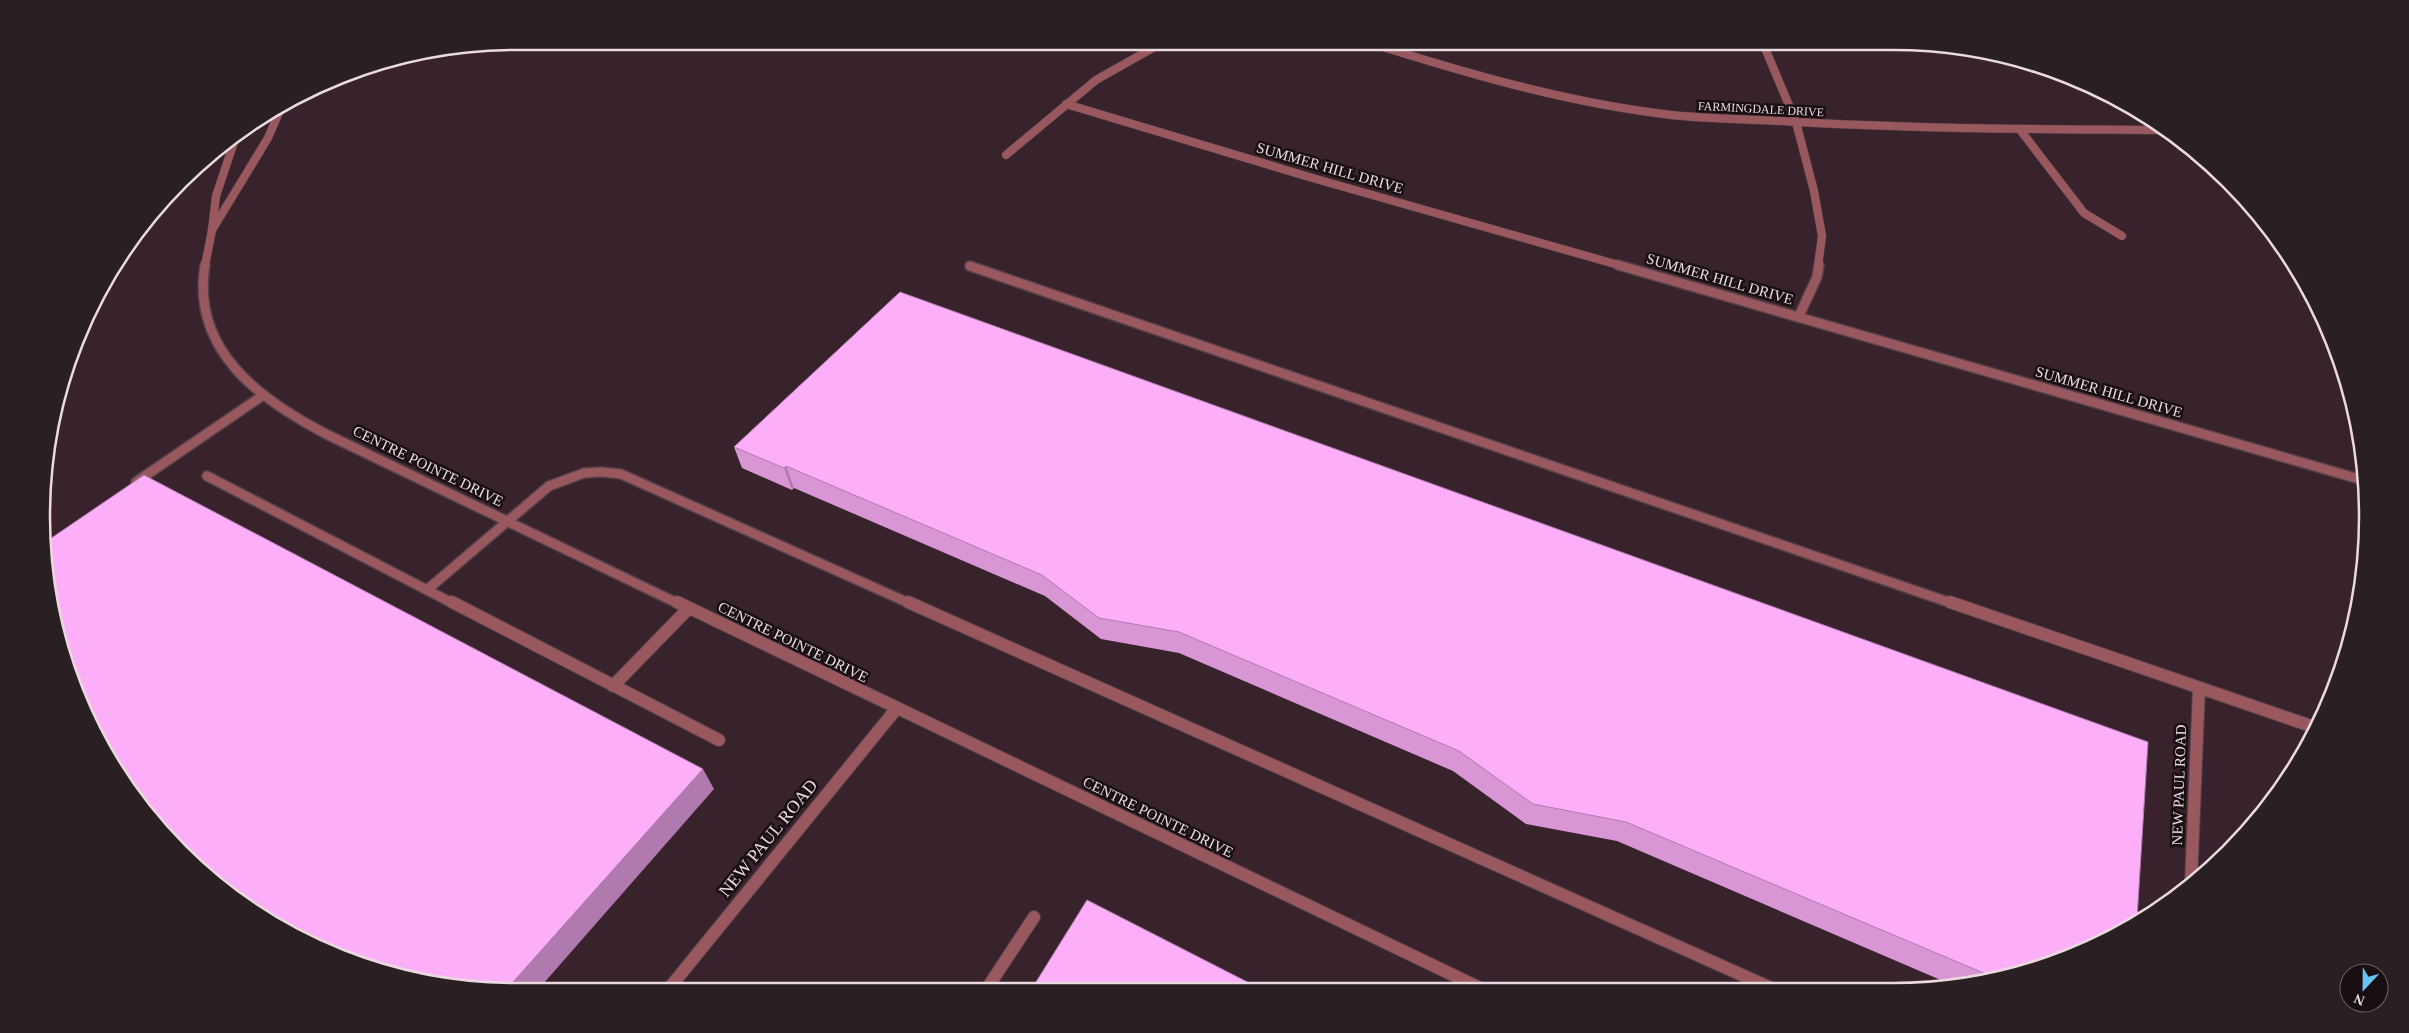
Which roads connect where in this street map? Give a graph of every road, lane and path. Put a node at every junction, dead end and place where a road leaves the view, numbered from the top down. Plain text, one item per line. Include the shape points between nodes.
1 (1149, 50) edge
2 (1392, 50) edge
3 (1766, 50) edge
4 (1066, 104) junction
5 (278, 116) edge
6 (1796, 122) junction
7 (2154, 130) edge
8 (2021, 131) junction
9 (233, 146) edge
10 (1006, 155) dead end
11 (212, 230) junction
12 (2122, 236) dead end
13 (970, 266) dead end
14 (1799, 316) junction
15 (262, 396) junction
16 (207, 476) dead end
17 (2357, 478) edge
18 (125, 490) edge
19 (507, 521) junction
20 (428, 589) junction
21 (690, 608) junction
22 (613, 686) junction
23 (2199, 688) junction
24 (896, 708) junction
25 (2310, 726) edge
26 (719, 740) dead end
27 (2191, 874) edge
28 (1034, 917) dead end
29 (673, 983) edge
30 (991, 983) edge
31 (1469, 983) edge
32 (1760, 983) edge

1 - 4 street via 1096,80
2 - 6 street, FARMINGDALE DRIVE via 1455,70 1607,105 1673,115
3 - 6 street
4 - 10 street
4 - 14 street, SUMMER HILL DRIVE via 1316,179
5 - 11 street, CENTRE POINTE DRIVE via 268,138
6 - 8 street, FARMINGDALE DRIVE
6 - 14 street via 1822,236 1817,277
7 - 8 street, FARMINGDALE DRIVE
8 - 12 street via 2084,214
9 - 11 street, CENTRE POINTE DRIVE via 216,196
11 - 15 street, CENTRE POINTE DRIVE via 204,268 207,317 215,340 229,364
13 - 23 street
14 - 17 street, SUMMER HILL DRIVE
15 - 18 street
15 - 19 street, CENTRE POINTE DRIVE via 302,422
16 - 20 street
19 - 20 street
19 - 21 street, CENTRE POINTE DRIVE
19 - 32 street via 542,491 575,474 596,470 632,478
20 - 22 street
21 - 22 street
21 - 24 street, CENTRE POINTE DRIVE
22 - 26 street
23 - 25 street
23 - 27 street, NEW PAUL ROAD
24 - 29 street, NEW PAUL ROAD
24 - 31 street, CENTRE POINTE DRIVE
28 - 30 street

